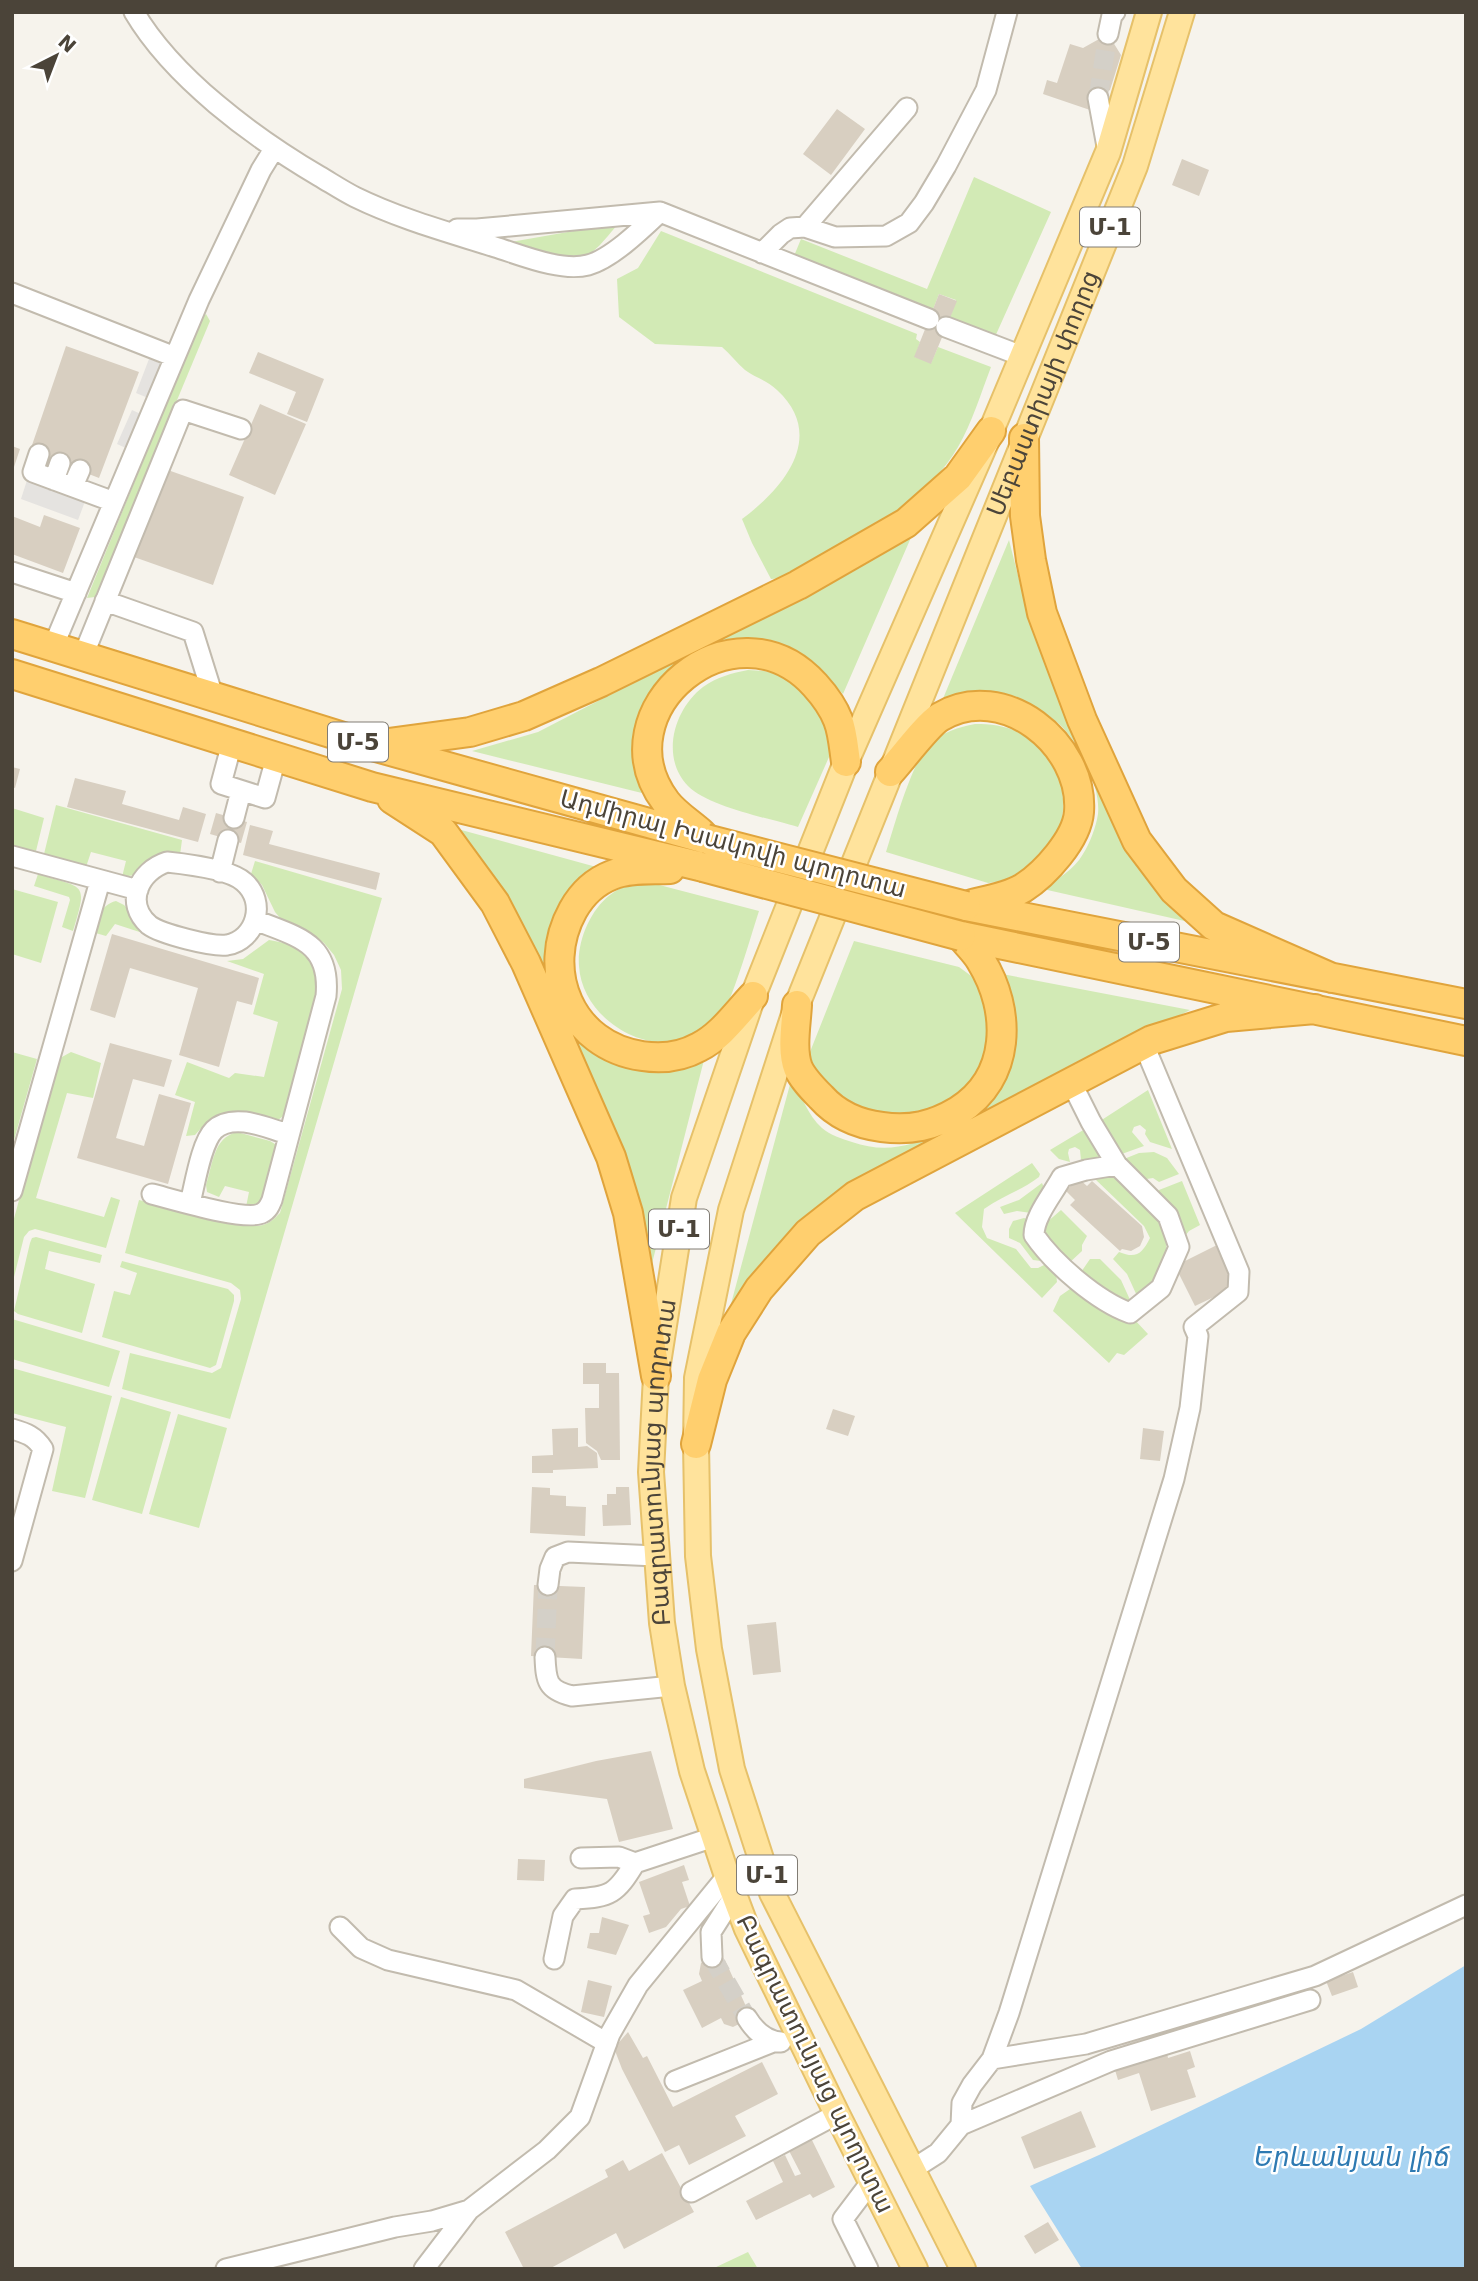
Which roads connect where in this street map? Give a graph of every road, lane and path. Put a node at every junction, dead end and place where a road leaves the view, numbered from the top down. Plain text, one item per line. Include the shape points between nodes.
1 (134, 12) edge
2 (1007, 12) edge
3 (1115, 12) edge
4 (1149, 12) edge
5 (1182, 12) edge
6 (1108, 34) tunnel mouth
7 (1098, 98) tunnel mouth
8 (907, 108) dead end
9 (274, 149) junction
10 (1108, 152) junction
11 (660, 212) junction
12 (805, 227) junction
13 (435, 228) junction
14 (762, 253) junction
15 (12, 293) edge
16 (1022, 356) junction
17 (174, 357) junction
18 (241, 429) dead end
19 (991, 432) junction
20 (1024, 438) junction
21 (39, 454) dead end
22 (114, 502) junction
23 (12, 572) edge
24 (76, 593) junction
25 (105, 601) junction
26 (12, 634) edge
27 (53, 647) junction
28 (83, 656) junction
29 (12, 674) edge
30 (214, 696) junction
31 (232, 743) junction
32 (369, 745) junction
33 (276, 758) junction
34 (846, 762) junction
35 (890, 772) junction
36 (372, 786) junction
37 (241, 790) junction
38 (234, 818) dead end
39 (706, 839) junction
40 (228, 840) dead end
41 (12, 856) edge
42 (703, 867) junction
43 (220, 872) junction
44 (100, 881) junction
45 (138, 890) junction
46 (966, 906) junction
47 (255, 920) junction
48 (961, 936) junction
49 (1332, 978) junction
50 (753, 996) junction
51 (1466, 1004) edge
52 (797, 1005) junction
53 (1315, 1009) junction
54 (1466, 1041) edge
55 (1143, 1045) junction
56 (1071, 1083) junction
57 (288, 1134) junction
58 (1117, 1165) junction
59 (12, 1191) edge
60 (152, 1194) dead end
61 (190, 1203) junction
62 (656, 1376) junction
63 (12, 1429) edge
64 (695, 1444) junction
65 (656, 1556) junction
66 (12, 1561) edge
67 (548, 1585) tunnel mouth
68 (545, 1657) tunnel mouth
69 (672, 1686) junction
70 (714, 1838) junction
71 (580, 1858) dead end
72 (635, 1863) junction
73 (730, 1886) junction
74 (1466, 1905) edge
75 (341, 1927) dead end
76 (712, 1957) tunnel mouth
77 (554, 1959) dead end
78 (1310, 2000) dead end
79 (747, 2018) tunnel mouth
80 (773, 2042) junction
81 (802, 2042) junction
82 (607, 2043) junction
83 (992, 2059) junction
84 (676, 2081) dead end
85 (837, 2114) junction
86 (961, 2125) junction
87 (913, 2169) junction
88 (871, 2182) junction
89 (691, 2192) dead end
90 (470, 2210) junction
91 (962, 2268) edge
92 (226, 2269) edge
93 (424, 2269) edge
94 (868, 2269) edge
95 (915, 2269) edge

1 - 9 street via 177,68
2 - 12 street via 986,90 909,223 886,236 835,237
3 - 6 street
4 - 10 main road, Սեբաստիայի փողոց / Մ-1
5 - 20 main road, Սեբաստիայի փողոց / Մ-1 via 1135,166
7 - 10 street
8 - 12 street
9 - 13 street via 354,197
9 - 17 street
10 - 16 main road, Սեբաստիայի փողոց / Մ-1
11 - 13 street via 477,229
11 - 13 street via 587,265 557,266
11 - 14 street
12 - 14 street via 790,228
14 - 16 street
15 - 17 street
16 - 19 main road, Սեբաստիայի փողոց / Մ-1
17 - 22 street
18 - 25 street via 183,410
19 - 32 highway via 958,477 906,523 798,585 524,716 470,732
19 - 34 main road, Սեբաստիայի փողոց / Մ-1
20 - 35 main road, Սեբաստիայի փողոց / Մ-1
20 - 49 highway via 1025,516 1042,613 1082,720 1137,841 1174,890 1214,926
21 - 22 street via 33,472 67,475
22 - 24 street
23 - 24 street
24 - 27 street
25 - 28 street
25 - 30 street via 193,632
26 - 27 highway, Ադմիրալ Իսակովի պողոտա / Մ-5
27 - 28 highway, Ադմիրալ Իսակովի պողոտա / Մ-5
28 - 30 highway, Ադմիրալ Իսակովի պողոտա / Մ-5
29 - 31 highway, Ադմիրալ Իսակովի պողոտա / Մ-5
30 - 32 highway, Ադմիրալ Իսակովի պողոտա / Մ-5
31 - 33 highway, Ադմիրալ Իսակովի պողոտա / Մ-5
31 - 37 street via 221,784
32 - 39 highway, Ադմիրալ Իսակովի պողոտա / Մ-5
33 - 36 highway, Ադմիրալ Իսակովի պողոտա / Մ-5
33 - 37 street via 265,798
34 - 39 highway via 839,721 824,694 804,673 776,657 758,653 721,656 703,664 687,673 661,702 652,719 648,759 667,802
34 - 50 main road, Բագրատունյաց պողոտա / Մ-1
35 - 46 highway via 939,717 966,707 996,707 1020,715 1051,738 1065,757 1077,789 1079,814 1067,845 1023,888
35 - 52 main road, Բագրատունյաց պողոտա / Մ-1
36 - 42 highway, Ադմիրալ Իսակովի պողոտա / Մ-5
36 - 62 highway via 443,832 495,902 526,963 611,1157 628,1213
37 - 38 street
39 - 46 highway, Ադմիրալ Իսակովի պողոտա / Մ-5, bridge
40 - 43 street
41 - 44 street
42 - 48 highway, Ադմիրալ Իսակովի պողոտա / Մ-5, bridge
42 - 50 highway via 613,874 584,893 561,937 558,964 564,993 580,1023 601,1041 618,1050 658,1058 696,1049 713,1039
43 - 45 street via 167,862 146,873
43 - 47 street via 234,876 252,891
44 - 45 street
44 - 59 street
45 - 47 street via 142,917 161,932 227,945 247,934
46 - 49 highway, Ադմիրալ Իսակովի պողոտա / Մ-5
47 - 57 street via 305,942 320,958 327,975 326,996
48 - 52 highway via 981,960 999,1003 1001,1050 984,1090 933,1124 916,1129 872,1126 829,1105 799,1070 795,1057
48 - 53 highway, Ադմիրալ Իսակովի պողոտա / Մ-5
49 - 51 highway, Ադմիրալ Իսակովի պողոտա / Մ-5
50 - 62 main road, Բագրատունյաց պողոտա / Մ-1 via 684,1198
52 - 64 main road, Բագրատունյաց պողոտա / Մ-1 via 731,1210 697,1378
53 - 54 highway, Ադմիրալ Իսակովի պողոտա / Մ-5
53 - 55 highway via 1226,1017
55 - 56 highway
55 - 83 street via 1239,1272 1238,1292 1194,1327 1198,1336 1191,1408 1174,1479
56 - 58 street
56 - 64 highway via 855,1196 808,1233 759,1289 731,1333 712,1380
57 - 61 street via 235,1121 214,1129
57 - 61 street via 272,1200 262,1214 245,1216
58 - 58 street via 1168,1216 1179,1247 1161,1288 1130,1313 1112,1307 1071,1276 1036,1239 1034,1231 1062,1177
60 - 61 street
62 - 65 main road, Բագրատունյաց պողոտա / Մ-1 via 651,1472
63 - 66 street via 30,1434 43,1450
64 - 87 main road, Բագրատունյաց պողոտա / Մ-1 via 698,1556 709,1649 732,1769 772,1893
65 - 67 street via 568,1552 555,1557
65 - 69 main road, Բագրատունյաց պողոտա / Մ-1
68 - 69 street via 551,1687 572,1696
69 - 70 main road, Բագրատունյաց պողոտա / Մ-1
70 - 72 street
70 - 73 main road, Բագրատունյաց պողոտա / Մ-1
71 - 72 street via 619,1857
72 - 77 street via 614,1891 575,1899 563,1916
73 - 76 street via 710,1932
73 - 81 main road, Բագրատունյաց պողոտա / Մ-1
73 - 82 street via 638,1985
74 - 83 street via 1315,1976 1086,2044
75 - 82 street via 361,1948 388,1960 516,1990
78 - 86 street via 1111,2061
79 - 80 street via 755,2032
80 - 81 street
80 - 84 street
81 - 85 main road, Բագրատունյաց պողոտա / Մ-1
82 - 90 street via 580,2117 547,2150
83 - 86 street via 962,2103
85 - 88 main road, Բագրատունյաց պողոտա / Մ-1
85 - 89 street
86 - 87 street via 938,2153
87 - 91 main road, Բագրատունյաց պողոտա / Մ-1
88 - 94 street via 843,2219
88 - 95 main road, Բագրատունյաց պողոտա / Մ-1
90 - 92 street
90 - 93 street

